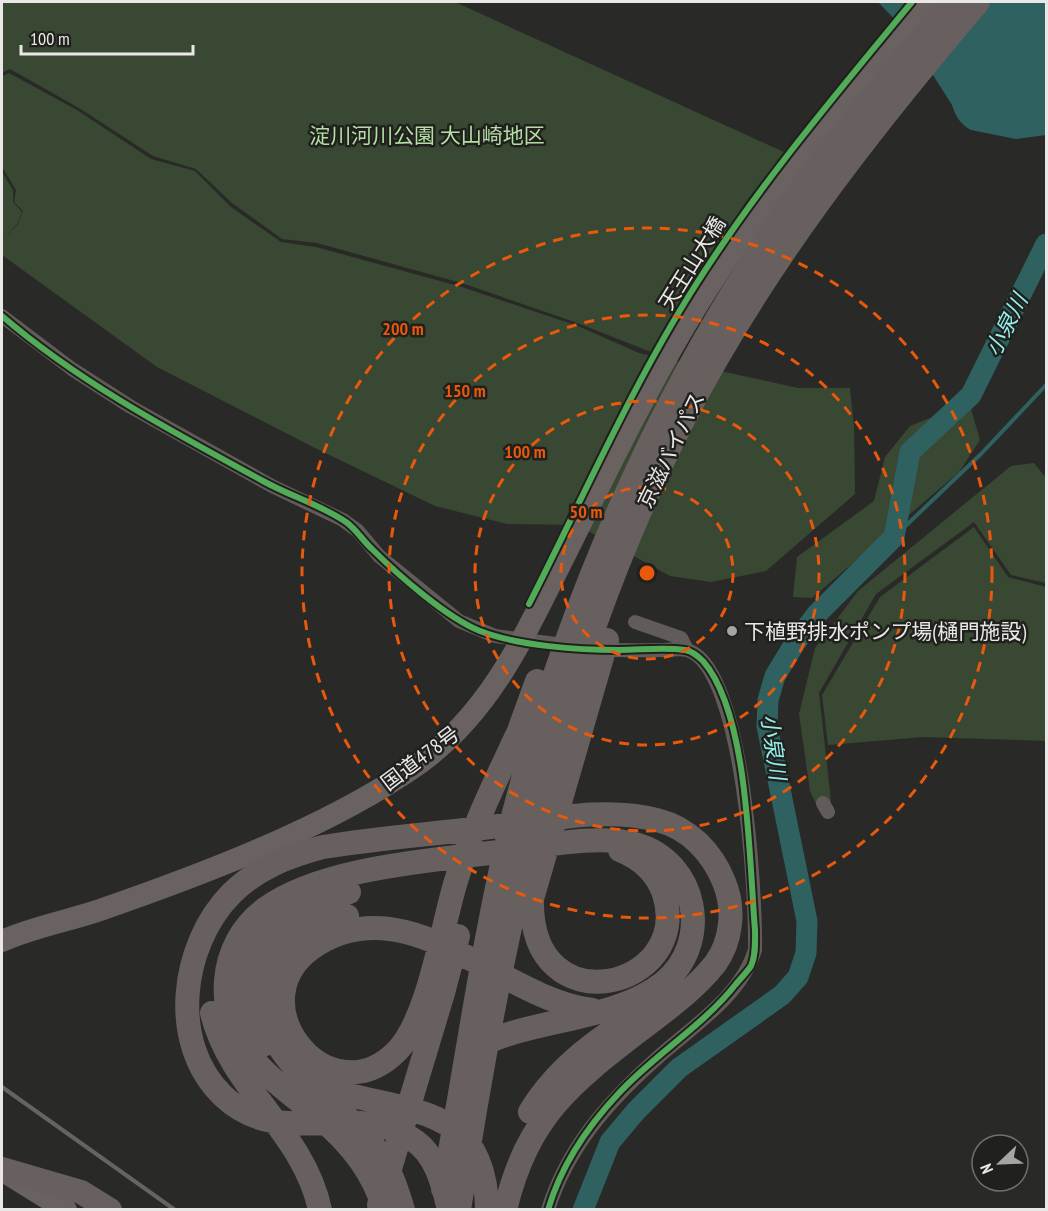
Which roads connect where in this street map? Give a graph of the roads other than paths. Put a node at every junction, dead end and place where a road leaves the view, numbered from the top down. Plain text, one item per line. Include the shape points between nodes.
1 (926, 2) edge
2 (953, 2) edge
3 (978, 2) edge
4 (2, 316) edge
5 (709, 333) junction
6 (682, 422) junction
7 (635, 622) dead end
8 (687, 650) junction
9 (517, 735) junction
10 (465, 830) junction
11 (574, 843) junction
12 (475, 855) junction
13 (366, 856) junction
14 (292, 884) junction
15 (4, 938) edge
16 (495, 960) junction
17 (693, 987) junction
18 (652, 990) junction
19 (268, 1112) junction
20 (2, 1170) edge
21 (490, 1208) edge
22 (66, 1209) edge
23 (110, 1209) edge
24 (320, 1209) edge
25 (328, 1209) edge
26 (377, 1209) edge
27 (384, 1209) edge
28 (403, 1209) edge
29 (439, 1209) edge
30 (450, 1209) edge
31 (459, 1209) edge
32 (548, 1209) edge

1 - 15 highway, 国道478号 via 818,132 727,260 643,401 503,674 461,728 419,763 357,803 150,893
2 - 5 highway, 京滋バイパス via 789,206
3 - 6 highway, 京滋バイパス via 898,96 806,217 761,285
4 - 8 street via 131,407 272,486 349,521 379,556 459,621 486,633 536,643 615,650
5 - 9 highway via 676,384 612,507 555,634
5 - 16 highway, 京滋バイパス via 630,489 575,620 515,811
6 - 11 highway via 625,581 532,899 536,938 547,958 579,980 619,980 643,967 663,939 667,905 663,891 646,865 633,855
6 - 16 highway, 京滋バイパス via 611,584 573,692
7 - 8 street via 681,638
8 - 32 street via 700,658 718,683 733,730 743,789 755,950 750,966 722,1002 619,1092 588,1129 576,1145
9 - 17 highway via 456,880 441,936 438,948 432,970 423,999 405,1042 383,1062 354,1071 314,1061 294,1041 284,1015 289,976 316,945 357,929 384,928 430,939 440,944 450,948 460,953 538,995 584,1009 650,1007
9 - 26 highway
10 - 13 highway
10 - 17 highway via 614,815 658,820 693,837 717,866 730,902 731,921 714,964
10 - 30 highway via 323,847 263,869 219,909 199,944 188,997 192,1045 214,1086 234,1105 246,1113 308,1126 369,1124 396,1130 422,1146 431,1158
11 - 12 highway
11 - 18 highway via 632,843 650,849 683,880 693,906 693,932 676,970
12 - 14 highway
12 - 21 highway via 305,907 278,925 258,950 248,981 248,1004 253,1026 267,1053 290,1074 330,1090 436,1117 467,1140 480,1168
13 - 14 highway
13 - 21 highway via 559,831 628,830 678,855 696,878 705,913 700,950 692,965 666,995 580,1052 550,1082 513,1144
14 - 19 highway via 266,888 242,908 219,941 210,973 212,1012 223,1048
14 - 27 highway via 240,935 226,980 228,1015 251,1060 353,1151
16 - 21 highway
16 - 29 highway
16 - 31 highway
17 - 21 highway via 578,1080 551,1107
18 - 28 highway via 611,1000 574,995 547,986 437,928 395,915 331,919 310,928 287,948 276,963 266,998 267,1016 279,1049 374,1146 392,1177
18 - 30 highway via 614,1008 506,1033 463,1058 449,1083 446,1102
19 - 24 highway via 300,1157
19 - 25 highway via 304,1156
20 - 22 highway
20 - 23 highway via 81,1192

